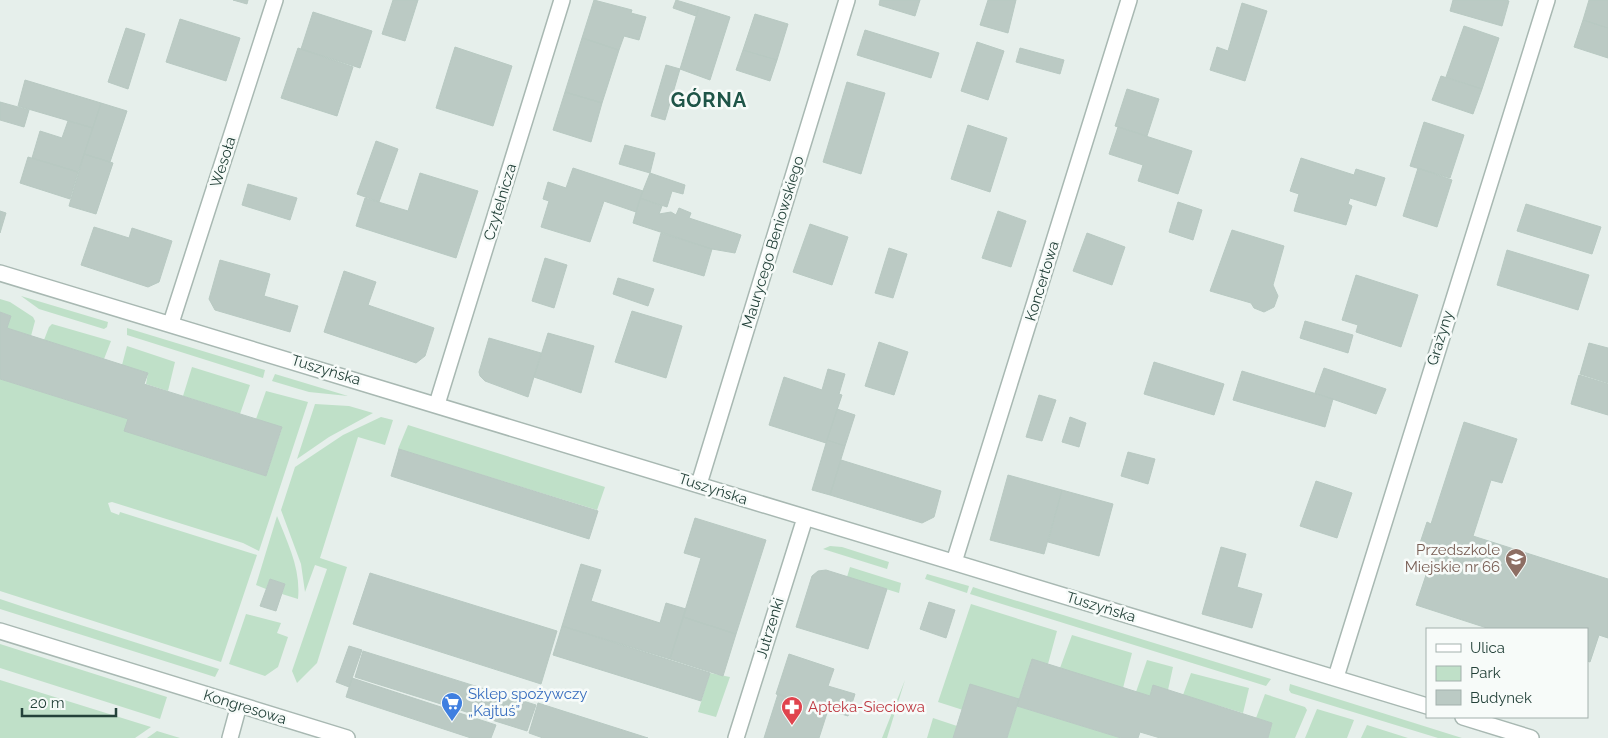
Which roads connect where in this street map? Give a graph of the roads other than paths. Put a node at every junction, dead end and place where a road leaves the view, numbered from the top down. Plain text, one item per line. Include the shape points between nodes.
1 (275, 0) edge
2 (562, 0) edge
3 (846, 0) edge
4 (1129, 0) edge
5 (1546, 0) edge
6 (0, 273) edge
7 (171, 323) junction
8 (438, 404) junction
9 (699, 484) junction
10 (805, 518) junction
11 (954, 562) junction
12 (0, 630) edge
13 (1336, 677) junction
14 (240, 705) junction
15 (1426, 706) edge
16 (1466, 718) edge
17 (230, 738) edge
18 (347, 738) edge
19 (736, 738) edge
20 (1531, 738) edge

1 - 7 street, Wesoła
2 - 8 street, Czytelnicza
3 - 9 street, Maurycego Beniowskiego
4 - 11 street, Koncertowa
5 - 13 street, Grażyny
6 - 7 street, Tuszyńska
7 - 8 street, Tuszyńska
8 - 9 street, Tuszyńska
9 - 10 street, Tuszyńska
10 - 11 street, Tuszyńska
10 - 19 street, Jutrzenki
11 - 13 street, Tuszyńska
12 - 14 street, Kongresowa
13 - 15 street, Tuszyńska
14 - 17 street
14 - 18 street, Kongresowa
16 - 20 street

